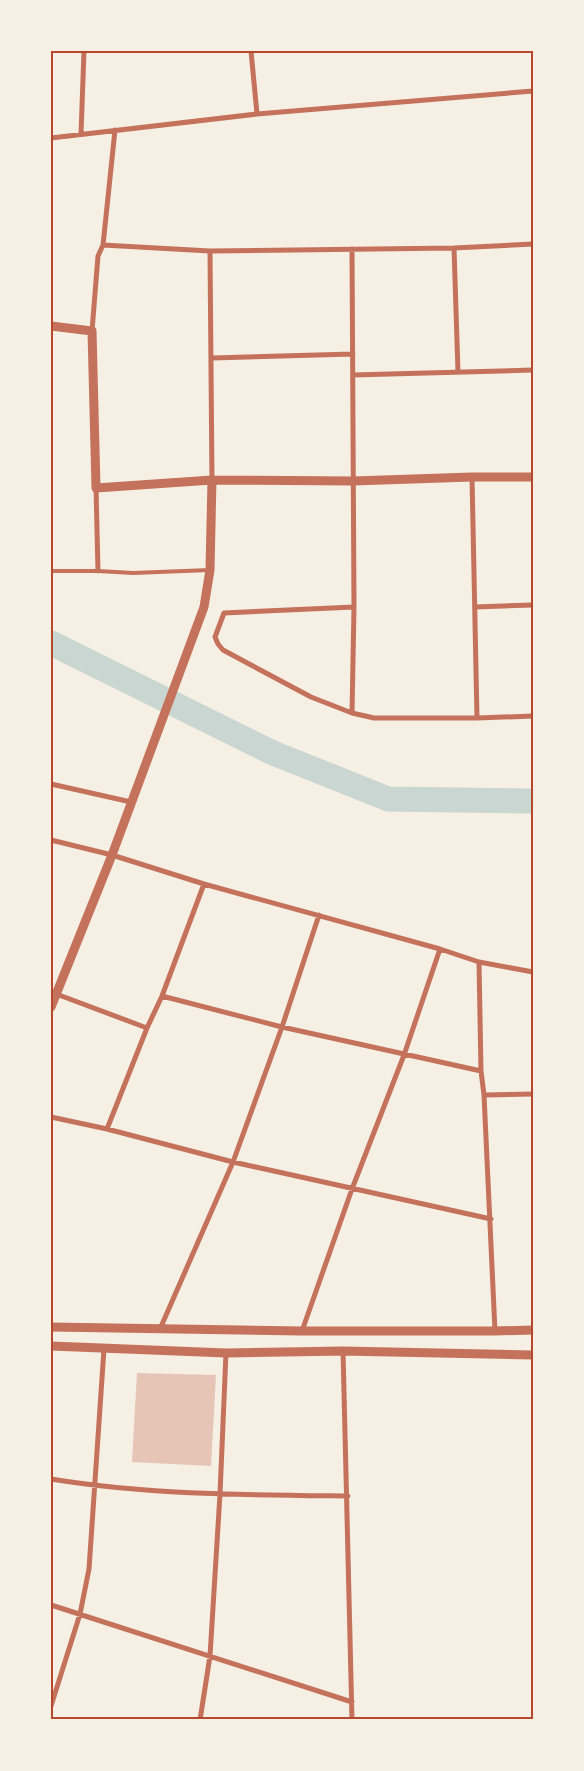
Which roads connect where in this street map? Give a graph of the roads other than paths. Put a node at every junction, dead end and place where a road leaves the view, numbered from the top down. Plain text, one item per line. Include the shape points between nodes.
1 (84, 51) edge
2 (251, 51) edge
3 (533, 91) edge
4 (257, 114) junction
5 (115, 130) junction
6 (81, 134) junction
7 (51, 138) edge
8 (533, 244) edge
9 (103, 245) junction
10 (454, 248) junction
11 (352, 249) junction
12 (210, 251) junction
13 (51, 326) edge
14 (92, 331) junction
15 (353, 354) junction
16 (212, 358) junction
17 (533, 370) edge
18 (458, 372) junction
19 (353, 375) junction
20 (472, 477) junction
21 (533, 477) edge
22 (212, 480) junction
23 (353, 482) junction
24 (96, 488) junction
25 (98, 570) junction
26 (210, 570) junction
27 (51, 571) edge
28 (533, 604) edge
29 (354, 607) junction
30 (475, 607) junction
31 (352, 713) junction
32 (533, 716) edge
33 (477, 718) junction
34 (51, 784) edge
35 (131, 802) junction
36 (51, 840) edge
37 (112, 855) junction
38 (204, 884) junction
39 (319, 915) junction
40 (440, 949) junction
41 (479, 962) junction
42 (533, 972) edge
43 (54, 993) edge
44 (162, 996) junction
45 (51, 1007) edge
46 (282, 1027) junction
47 (148, 1028) junction
48 (404, 1055) junction
49 (481, 1071) junction
50 (533, 1094) edge
51 (484, 1095) junction
52 (51, 1118) edge
53 (107, 1130) junction
54 (232, 1162) junction
55 (352, 1189) junction
56 (491, 1219) junction
57 (51, 1327) edge
58 (160, 1328) junction
59 (533, 1330) edge
60 (302, 1331) junction
61 (495, 1331) junction
62 (51, 1346) edge
63 (104, 1349) junction
64 (344, 1351) junction
65 (226, 1352) junction
66 (533, 1355) edge
67 (51, 1478) edge
68 (94, 1486) junction
69 (220, 1494) junction
70 (348, 1496) junction
71 (51, 1605) edge
72 (80, 1614) junction
73 (210, 1656) junction
74 (352, 1702) junction
75 (51, 1706) edge
76 (200, 1720) edge
77 (352, 1720) edge

1 - 6 street
2 - 4 street
3 - 4 street
4 - 5 street
5 - 6 street
5 - 9 street
6 - 7 street
8 - 10 street
9 - 12 street
9 - 14 street via 98,256
10 - 11 street
10 - 18 street
11 - 12 street
11 - 15 street
12 - 16 street
13 - 14 street
14 - 24 street
15 - 16 street
15 - 19 street
16 - 22 street
17 - 18 street
18 - 19 street
19 - 23 street
20 - 21 street
20 - 23 street
20 - 30 street
22 - 23 street
22 - 24 street
22 - 26 street
23 - 29 street
24 - 25 street
25 - 26 lane via 133,573
25 - 27 lane
26 - 35 street via 204,608
28 - 30 street
29 - 31 street
29 - 31 street via 224,613 215,636 224,650 311,697
30 - 33 street
31 - 33 street via 374,718
32 - 33 street
34 - 35 street
35 - 37 street
36 - 37 street
37 - 38 street
37 - 43 street
38 - 39 street
38 - 44 street
39 - 40 street
39 - 46 street
40 - 41 street
40 - 48 street
41 - 42 street
41 - 49 street
43 - 45 street
43 - 47 street
44 - 46 street
44 - 47 street
46 - 48 street
46 - 54 street
47 - 53 street
48 - 49 street
48 - 55 street
49 - 51 street
50 - 51 street
51 - 56 street
52 - 53 street
53 - 54 street
54 - 55 street
54 - 58 street
55 - 56 street
55 - 60 street
56 - 61 street
57 - 58 street
58 - 60 street
59 - 61 street
60 - 61 street
62 - 63 street
63 - 65 street
63 - 68 street
64 - 65 street
64 - 66 street
64 - 70 street
65 - 69 street
67 - 68 street
68 - 69 street
68 - 72 street via 89,1569
69 - 70 street
69 - 73 street
70 - 74 street
71 - 72 street
72 - 73 street
72 - 75 street
73 - 74 street
73 - 76 street
74 - 77 street

